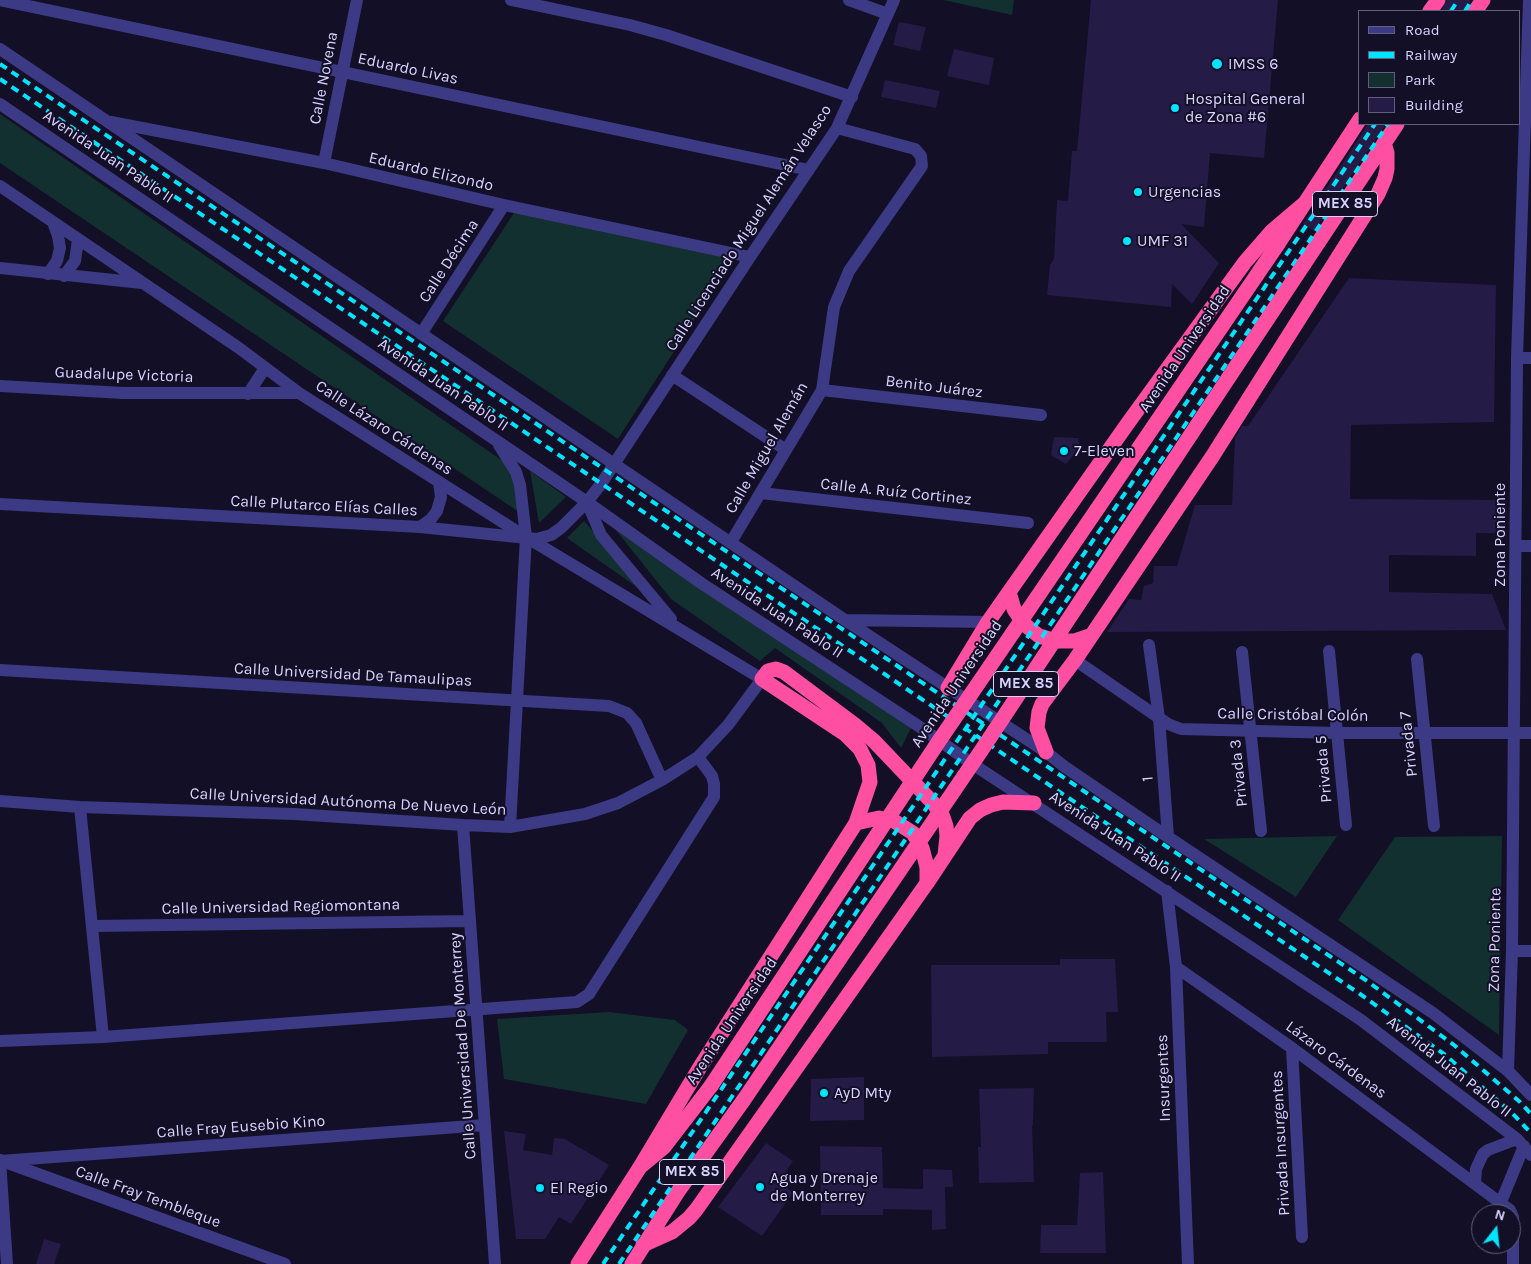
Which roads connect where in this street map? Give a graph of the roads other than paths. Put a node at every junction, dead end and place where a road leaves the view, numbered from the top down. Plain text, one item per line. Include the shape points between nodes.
1 (0, 0) edge
2 (357, 0) edge
3 (511, 0) edge
4 (850, 0) edge
5 (894, 0) edge
6 (1529, 0) edge
7 (888, 14) junction
8 (0, 49) edge
9 (342, 72) junction
10 (852, 97) junction
11 (0, 104) edge
12 (104, 120) junction
13 (1358, 122) edge
14 (1397, 125) edge
15 (837, 128) junction
16 (1384, 143) junction
17 (324, 163) junction
18 (809, 170) junction
19 (1526, 177) edge
20 (0, 186) edge
21 (1305, 202) junction
22 (504, 205) junction
23 (54, 222) junction
24 (78, 239) junction
25 (750, 256) junction
26 (0, 268) edge
27 (48, 274) junction
28 (64, 276) junction
29 (143, 283) junction
30 (421, 334) junction
31 (1517, 358) junction
32 (1531, 358) edge
33 (265, 368) junction
34 (672, 375) junction
35 (0, 386) edge
36 (822, 390) junction
37 (299, 393) junction
38 (248, 394) junction
39 (1041, 415) dead end
40 (496, 440) junction
41 (786, 450) junction
42 (614, 465) junction
43 (439, 483) junction
44 (762, 493) junction
45 (587, 502) junction
46 (0, 504) edge
47 (1028, 523) dead end
48 (420, 527) junction
49 (526, 538) junction
50 (731, 542) junction
51 (1516, 546) junction
52 (1531, 546) edge
53 (1010, 592) junction
54 (845, 620) junction
55 (988, 622) junction
56 (678, 627) junction
57 (1092, 635) junction
58 (1149, 645) dead end
59 (1329, 651) dead end
60 (1242, 652) dead end
61 (1417, 659) dead end
62 (1075, 660) junction
63 (0, 670) edge
64 (762, 679) junction
65 (948, 688) junction
66 (516, 701) junction
67 (1159, 718) junction
68 (1251, 730) junction
69 (1337, 733) junction
70 (1425, 733) junction
71 (1514, 733) junction
72 (1531, 733) edge
73 (1046, 752) junction
74 (698, 757) junction
75 (662, 780) junction
76 (0, 801) edge
77 (1034, 803) junction
78 (80, 807) junction
79 (856, 823) junction
80 (1346, 825) dead end
81 (463, 826) junction
82 (510, 826) junction
83 (1434, 826) dead end
84 (1261, 831) dead end
85 (1168, 837) junction
86 (945, 855) junction
87 (927, 883) junction
88 (1167, 891) junction
89 (470, 921) junction
90 (93, 926) junction
91 (1512, 951) junction
92 (1531, 951) edge
93 (1176, 967) junction
94 (476, 1010) junction
95 (103, 1037) junction
96 (0, 1041) edge
97 (1292, 1048) junction
98 (1508, 1071) junction
99 (1531, 1095) edge
100 (485, 1125) junction
101 (1524, 1147) edge
102 (0, 1160) edge
103 (640, 1167) junction
104 (1475, 1182) junction
105 (1501, 1202) junction
106 (1302, 1237) dead end
107 (643, 1245) junction
108 (7, 1264) edge
109 (285, 1264) edge
110 (495, 1264) edge
111 (578, 1264) edge
112 (632, 1264) edge
113 (1188, 1264) edge
114 (1513, 1264) edge

1 - 9 street, Eduardo Livas
2 - 9 street, Calle Novena
3 - 10 street via 666,35
4 - 7 street
5 - 7 street, Calle Licenciado Miguel Alemán Velasco
6 - 19 street, Zona Poniente
7 - 10 street, Calle Licenciado Miguel Alemán Velasco
8 - 12 street, Avenida Juan Pablo II
9 - 17 street, Calle Novena
9 - 18 street, Eduardo Livas
10 - 15 street, Calle Licenciado Miguel Alemán Velasco
11 - 40 street, Avenida Juan Pablo II
12 - 17 street, Eduardo Elizondo
12 - 30 street, Avenida Juan Pablo II
13 - 21 highway, Avenida Universidad / MEX 85
14 - 16 highway, MEX 85
15 - 18 street, Calle Licenciado Miguel Alemán Velasco
15 - 36 street, Calle Miguel Alemán via 916,149 922,166 842,286 830,323
16 - 57 highway via 1387,169 1378,194 1212,457
16 - 107 highway, MEX 85, bridge via 981,751
17 - 22 street, Eduardo Elizondo
18 - 25 street, Calle Licenciado Miguel Alemán Velasco
19 - 31 street, Zona Poniente
20 - 23 street, Calle Lázaro Cárdenas
21 - 53 highway via 1272,231 1245,262
21 - 103 highway, Avenida Universidad / MEX 85, bridge via 939,741 711,1086 664,1147
22 - 25 street, Eduardo Elizondo
22 - 30 street, Calle Décima
23 - 24 street, Calle Lázaro Cárdenas
23 - 27 street via 60,248 57,261
24 - 28 street via 75,261
24 - 29 street, Calle Lázaro Cárdenas
25 - 34 street, Calle Licenciado Miguel Alemán Velasco
26 - 27 street
27 - 28 street
28 - 29 street
29 - 33 street, Calle Lázaro Cárdenas
30 - 42 street, Avenida Juan Pablo II
31 - 32 street
31 - 51 street, Zona Poniente
33 - 37 street, Calle Lázaro Cárdenas
33 - 38 street
34 - 41 street
34 - 42 street, Calle Licenciado Miguel Alemán Velasco
35 - 38 street, Guadalupe Victoria via 123,394
36 - 39 street, Benito Juárez
36 - 41 street, Calle Miguel Alemán
37 - 38 street, Guadalupe Victoria
37 - 43 street, Calle Lázaro Cárdenas
40 - 45 street, Avenida Juan Pablo II
40 - 49 street via 516,472 520,485
41 - 44 street, Calle Miguel Alemán
42 - 45 street, Calle Plutarco Elías Calles
42 - 50 street, Avenida Juan Pablo II
43 - 48 street via 441,497 436,511
43 - 49 street, Calle Lázaro Cárdenas
44 - 47 street, Calle A. Ruíz Cortinez
44 - 50 street, Calle Miguel Alemán
45 - 49 street, Calle Plutarco Elías Calles via 550,535
45 - 56 street via 601,535
45 - 77 street, Avenida Juan Pablo II via 710,588
46 - 48 street, Calle Plutarco Elías Calles
48 - 49 street, Calle Plutarco Elías Calles
49 - 56 street, Calle Lázaro Cárdenas
49 - 66 street
50 - 54 street, Avenida Juan Pablo II
51 - 52 street
51 - 71 street, Zona Poniente
53 - 55 highway
53 - 57 highway via 1014,609 1024,624 1039,636 1056,641 1074,641
54 - 55 street
54 - 65 street, Avenida Juan Pablo II
55 - 65 highway
56 - 64 street, Calle Lázaro Cárdenas
57 - 62 highway
58 - 67 street, 1
59 - 69 street, Privada 5
60 - 68 street, Privada 3
61 - 70 street, Privada 7
62 - 67 street, Calle Cristóbal Colón
62 - 73 highway via 1039,712 1038,728
63 - 66 street, Calle Universidad De Tamaulipas
64 - 74 street, Calle Universidad Autónoma De Nuevo León via 728,725
64 - 79 highway via 846,734 860,749 868,765 870,782
64 - 86 highway via 772,669 784,672 874,741 939,810 946,826
65 - 73 street, Avenida Juan Pablo II
66 - 75 street, Calle Universidad De Tamaulipas via 609,706 627,713 636,723
66 - 82 street
67 - 68 street, Calle Cristóbal Colón via 1180,730
67 - 85 street, 1
68 - 69 street, Calle Cristóbal Colón
68 - 84 street, Privada 3
69 - 70 street, Calle Cristóbal Colón
69 - 80 street, Privada 5
70 - 71 street, Calle Cristóbal Colón
70 - 83 street, Privada 7
71 - 72 street, Calle Cristóbal Colón
71 - 91 street, Zona Poniente
73 - 85 street, Avenida Juan Pablo II
74 - 75 street, Calle Universidad Autónoma De Nuevo León
74 - 94 street via 712,776 714,797 589,994 577,1002
75 - 82 street, Calle Universidad Autónoma De Nuevo León via 618,803 585,814
76 - 78 street, Calle Universidad Autónoma De Nuevo León
77 - 86 highway via 1003,802 980,810 970,818
77 - 88 street, Avenida Juan Pablo II
78 - 81 street, Calle Universidad Autónoma De Nuevo León via 294,814
78 - 90 street
79 - 87 highway via 879,818 894,821 913,833 922,848
79 - 103 highway
81 - 82 street, Calle Universidad Autónoma De Nuevo León
81 - 89 street, Calle Universidad De Monterrey
85 - 98 street, Avenida Juan Pablo II via 1434,1013
86 - 87 highway
87 - 107 highway via 696,1210 672,1232
88 - 93 street, Insurgentes
88 - 101 street, Avenida Juan Pablo II via 1361,1020
89 - 90 street, Calle Universidad Regiomontana
89 - 94 street, Calle Universidad De Monterrey
90 - 95 street
91 - 92 street
91 - 98 street, Zona Poniente
93 - 97 street, Lázaro Cárdenas
93 - 113 street, Insurgentes
94 - 95 street
94 - 100 street, Calle Universidad De Monterrey
95 - 96 street
97 - 104 street, Lázaro Cárdenas
97 - 106 street, Privada Insurgentes
98 - 99 street, Avenida Juan Pablo II
100 - 102 street, Calle Fray Eusebio Kino
100 - 110 street, Calle Universidad De Monterrey
101 - 104 street via 1488,1150 1476,1169
101 - 105 street
102 - 108 street
102 - 109 street, Calle Fray Tembleque
103 - 111 highway, Avenida Universidad / MEX 85
104 - 105 street, Lázaro Cárdenas
105 - 114 street via 1513,1214
107 - 112 highway, MEX 85

